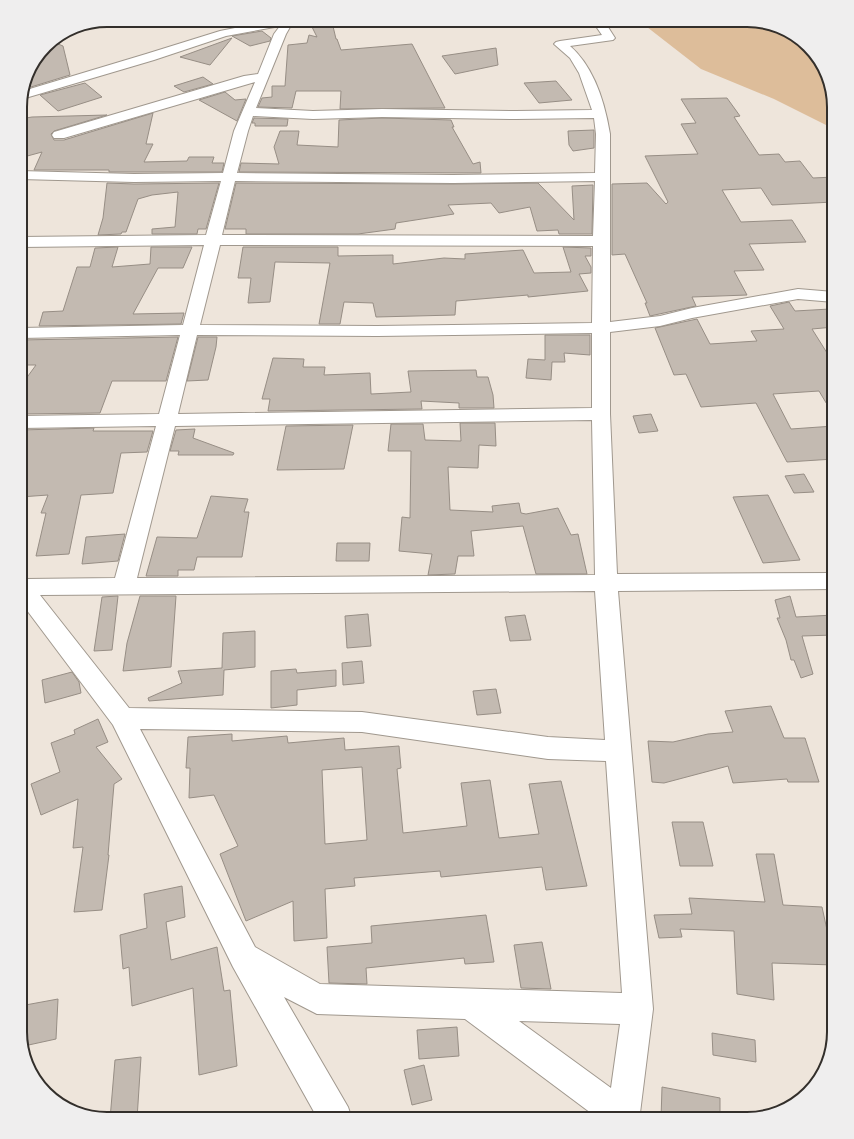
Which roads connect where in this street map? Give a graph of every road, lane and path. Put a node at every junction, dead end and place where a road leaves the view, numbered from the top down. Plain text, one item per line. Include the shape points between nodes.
1 (256, 27) edge
2 (284, 27) edge
3 (602, 27) edge
4 (263, 77) junction
5 (29, 93) edge
6 (249, 112) junction
7 (600, 114) junction
8 (59, 135) dead end
9 (27, 175) edge
10 (229, 177) junction
11 (602, 178) junction
12 (213, 240) junction
13 (601, 241) junction
14 (27, 242) edge
15 (827, 296) edge
16 (602, 328) junction
17 (190, 330) junction
18 (27, 334) edge
19 (601, 414) junction
20 (166, 420) junction
21 (27, 422) edge
22 (827, 581) edge
23 (606, 583) junction
24 (27, 586) edge
25 (124, 586) junction
26 (27, 594) edge
27 (122, 718) junction
28 (618, 751) junction
29 (244, 957) junction
30 (469, 1003) junction
31 (638, 1010) junction
32 (332, 1112) edge
33 (616, 1112) edge
34 (625, 1112) edge

1 - 5 street via 224,33
2 - 4 street
3 - 7 street via 609,38 560,44 574,56 585,74
4 - 6 street
4 - 8 street via 248,79
6 - 7 street via 313,115
6 - 10 street via 241,131
7 - 11 street via 603,134
9 - 10 street
10 - 11 street
10 - 12 street
11 - 13 street
12 - 13 street
12 - 14 street
12 - 17 street
13 - 16 street
15 - 16 street via 798,294 660,321
16 - 17 street
16 - 19 street
17 - 18 street
17 - 20 street
19 - 20 street
19 - 23 street
20 - 21 street
20 - 25 street
22 - 23 street
23 - 25 street
23 - 28 street
24 - 25 street
26 - 27 street
27 - 28 street via 362,722 548,748
27 - 29 street
28 - 31 street
29 - 30 street via 317,999
29 - 32 street
30 - 31 street
30 - 33 street
31 - 34 street

